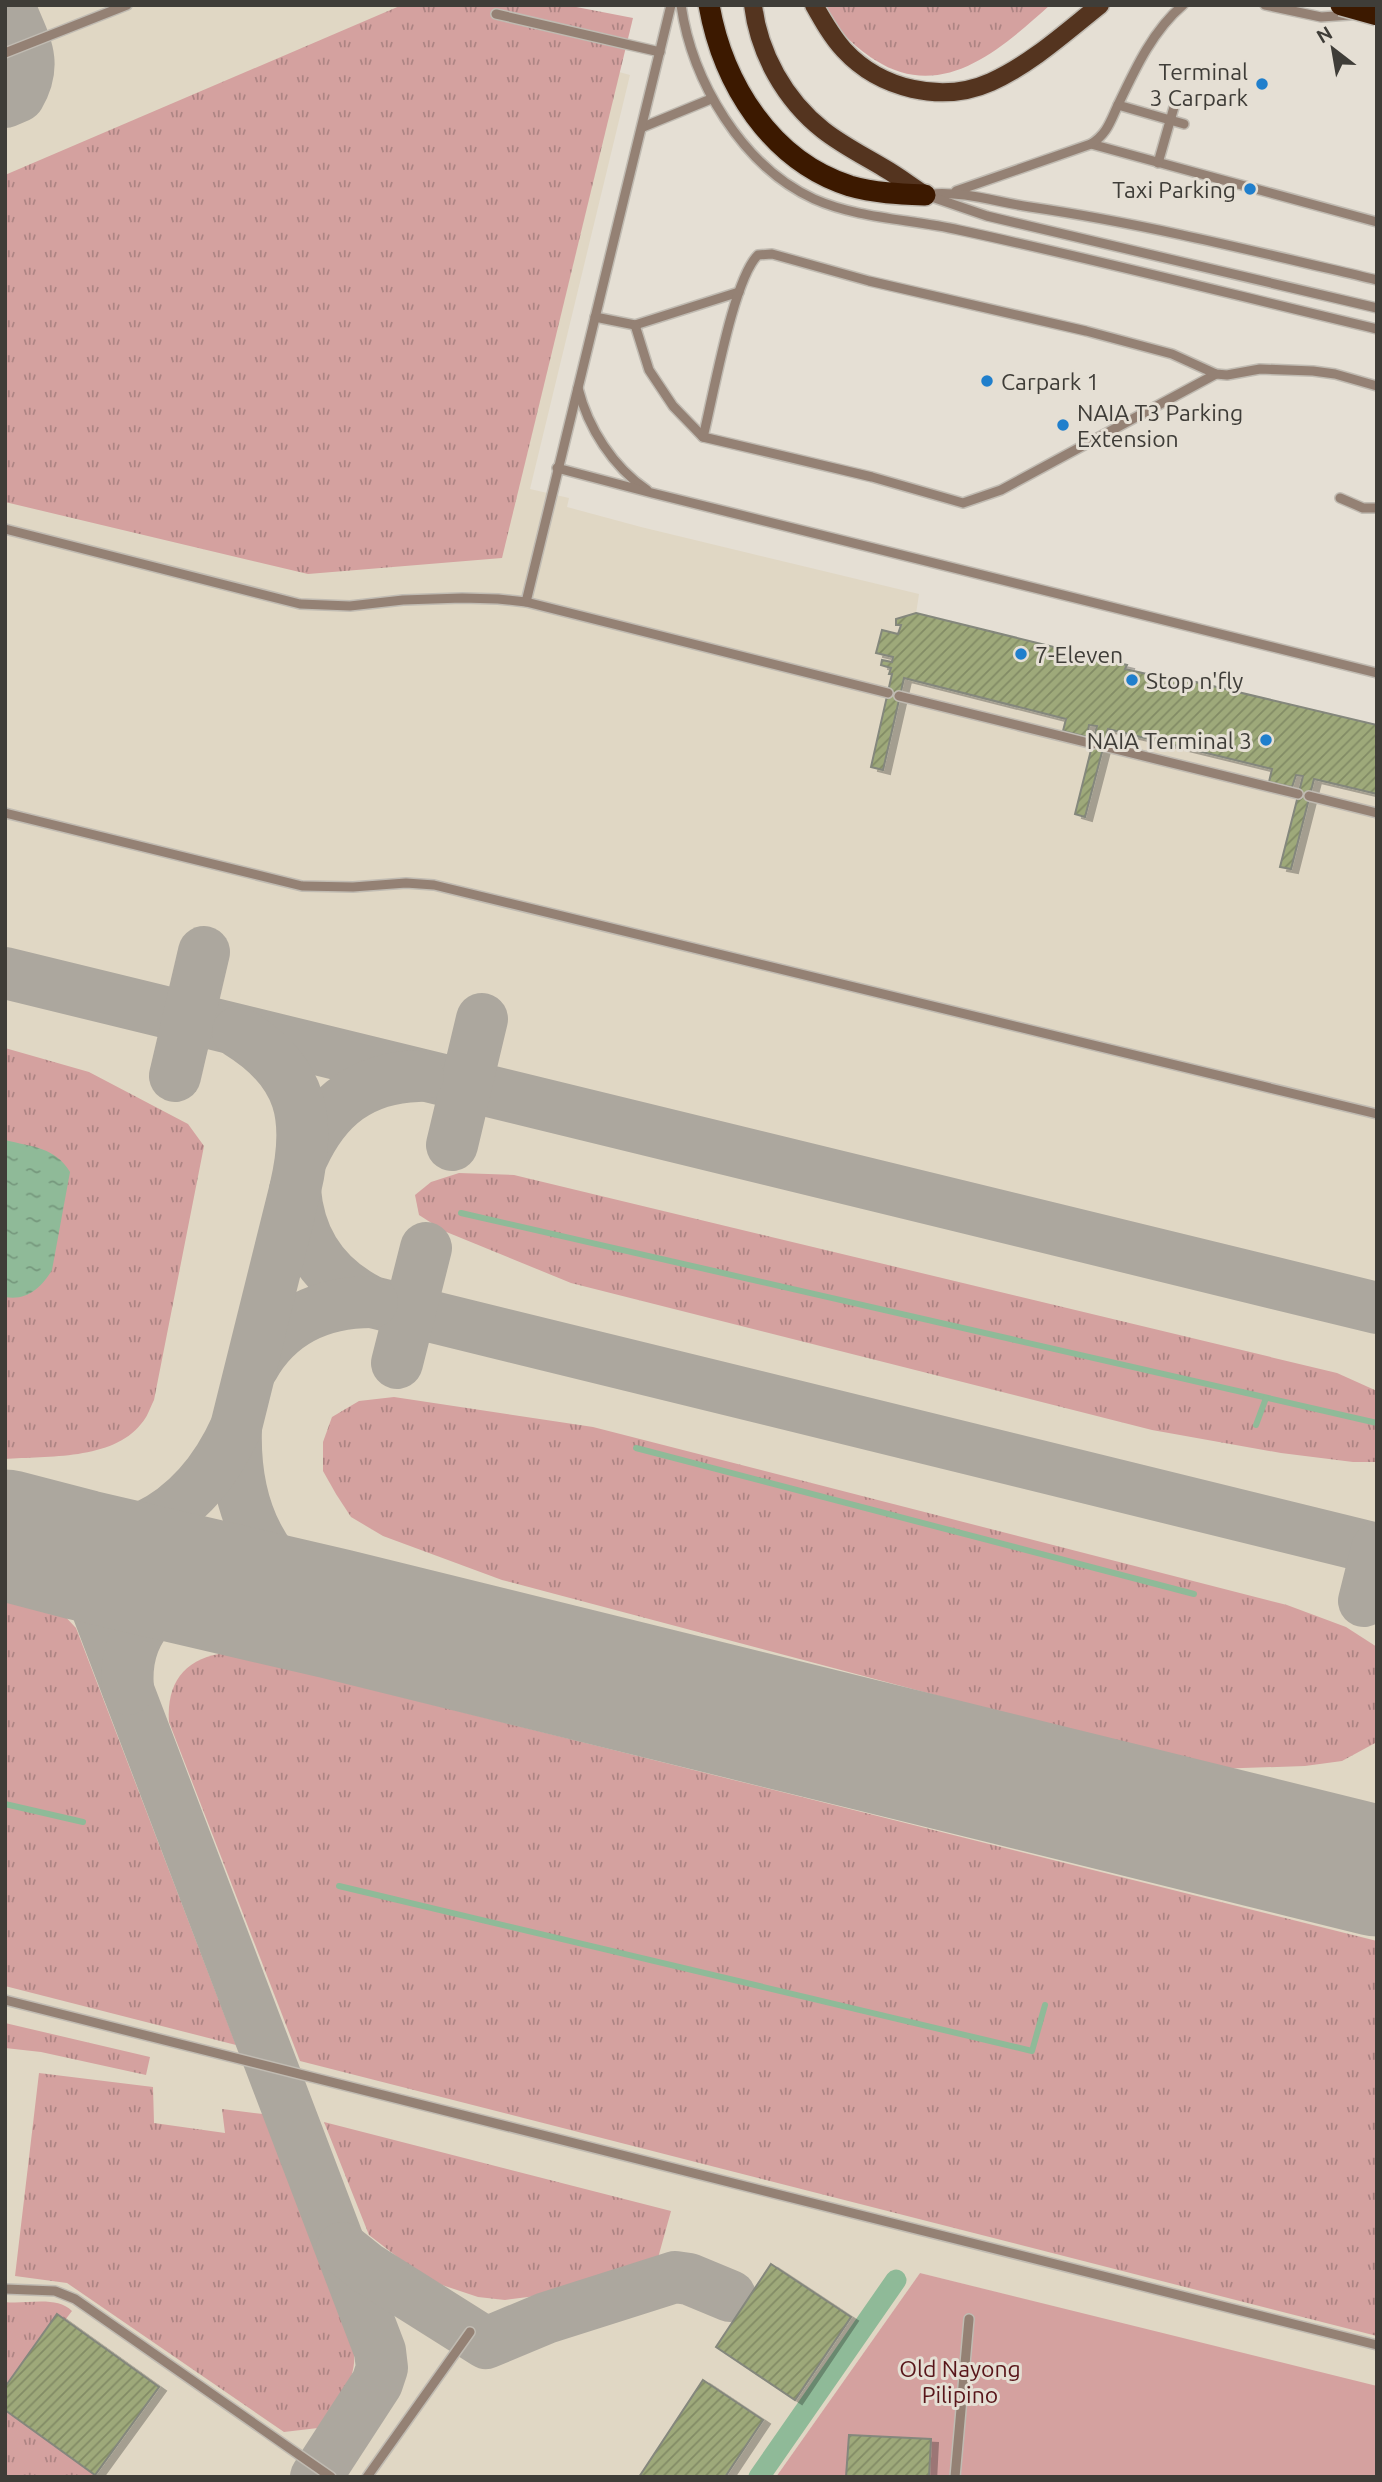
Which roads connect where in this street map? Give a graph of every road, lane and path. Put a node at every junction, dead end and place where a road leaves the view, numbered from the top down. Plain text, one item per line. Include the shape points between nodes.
1 (127, 5) edge
2 (671, 5) edge
3 (681, 5) edge
4 (709, 5) edge
5 (753, 5) edge
6 (814, 5) edge
7 (1100, 5) edge
8 (1183, 5) edge
9 (1265, 5) edge
10 (1341, 5) edge
11 (1374, 9) edge
12 (496, 14) dead end
13 (660, 52) junction
14 (5, 53) edge
15 (711, 99) junction
16 (1118, 105) junction
17 (1174, 107) dead end
18 (1170, 120) junction
19 (1184, 124) dead end
20 (643, 127) junction
21 (1091, 145) junction
22 (1158, 163) junction
23 (949, 193) junction
24 (925, 195) junction
25 (1377, 222) edge
26 (1377, 279) edge
27 (739, 292) junction
28 (1377, 307) edge
29 (595, 317) junction
30 (635, 325) junction
31 (1377, 329) edge
32 (1216, 374) junction
33 (578, 385) junction
34 (1377, 386) edge
35 (703, 437) junction
36 (557, 468) junction
37 (652, 493) junction
38 (1340, 498) dead end
39 (1377, 508) edge
40 (5, 529) edge
41 (526, 603) junction
42 (1377, 673) edge
43 (888, 693) dead end
44 (899, 696) dead end
45 (1093, 744) dead end
46 (1103, 746) dead end
47 (1298, 794) dead end
48 (1310, 796) dead end
49 (5, 813) edge
50 (1377, 813) edge
51 (1377, 1114) edge
52 (5, 2000) edge
53 (5, 2290) edge
54 (969, 2319) dead end
55 (470, 2332) dead end
56 (1377, 2345) edge
57 (331, 2477) edge
58 (367, 2477) edge
59 (955, 2477) edge

1 - 14 lane
2 - 13 lane
3 - 15 lane via 691,51
4 - 24 highway via 735,84 781,146 828,178 854,187
5 - 24 main road via 767,58 807,116
6 - 7 main road via 844,49 867,70 904,87 944,93 975,88 1004,75
8 - 16 lane via 1156,33
9 - 11 lane via 1321,18
10 - 11 highway, bridge
12 - 13 lane
13 - 20 lane
15 - 20 lane
15 - 31 lane via 776,174 813,198 842,209 958,229
16 - 18 lane
16 - 21 lane via 1107,131
17 - 18 lane
18 - 19 lane
18 - 22 lane
20 - 29 lane
21 - 22 lane
21 - 23 lane
22 - 25 lane
23 - 24 lane
23 - 26 lane via 1167,230
24 - 28 lane via 988,216
27 - 30 lane
27 - 32 lane via 749,263 758,255 772,254 1172,354
27 - 35 lane
29 - 30 lane
29 - 33 lane
30 - 35 lane via 649,370 673,406
32 - 34 lane via 1261,369 1313,371
32 - 35 lane via 986,497 964,503
33 - 36 lane
33 - 37 lane via 598,438 630,476
36 - 37 lane
36 - 41 lane
37 - 42 lane
38 - 39 lane via 1363,508
40 - 41 lane via 300,604 350,606 462,598
41 - 43 lane
44 - 45 lane
46 - 47 lane
48 - 50 lane
49 - 51 lane via 302,886 433,885
52 - 56 lane
53 - 57 lane via 55,2291 75,2299
54 - 59 lane
55 - 58 lane

